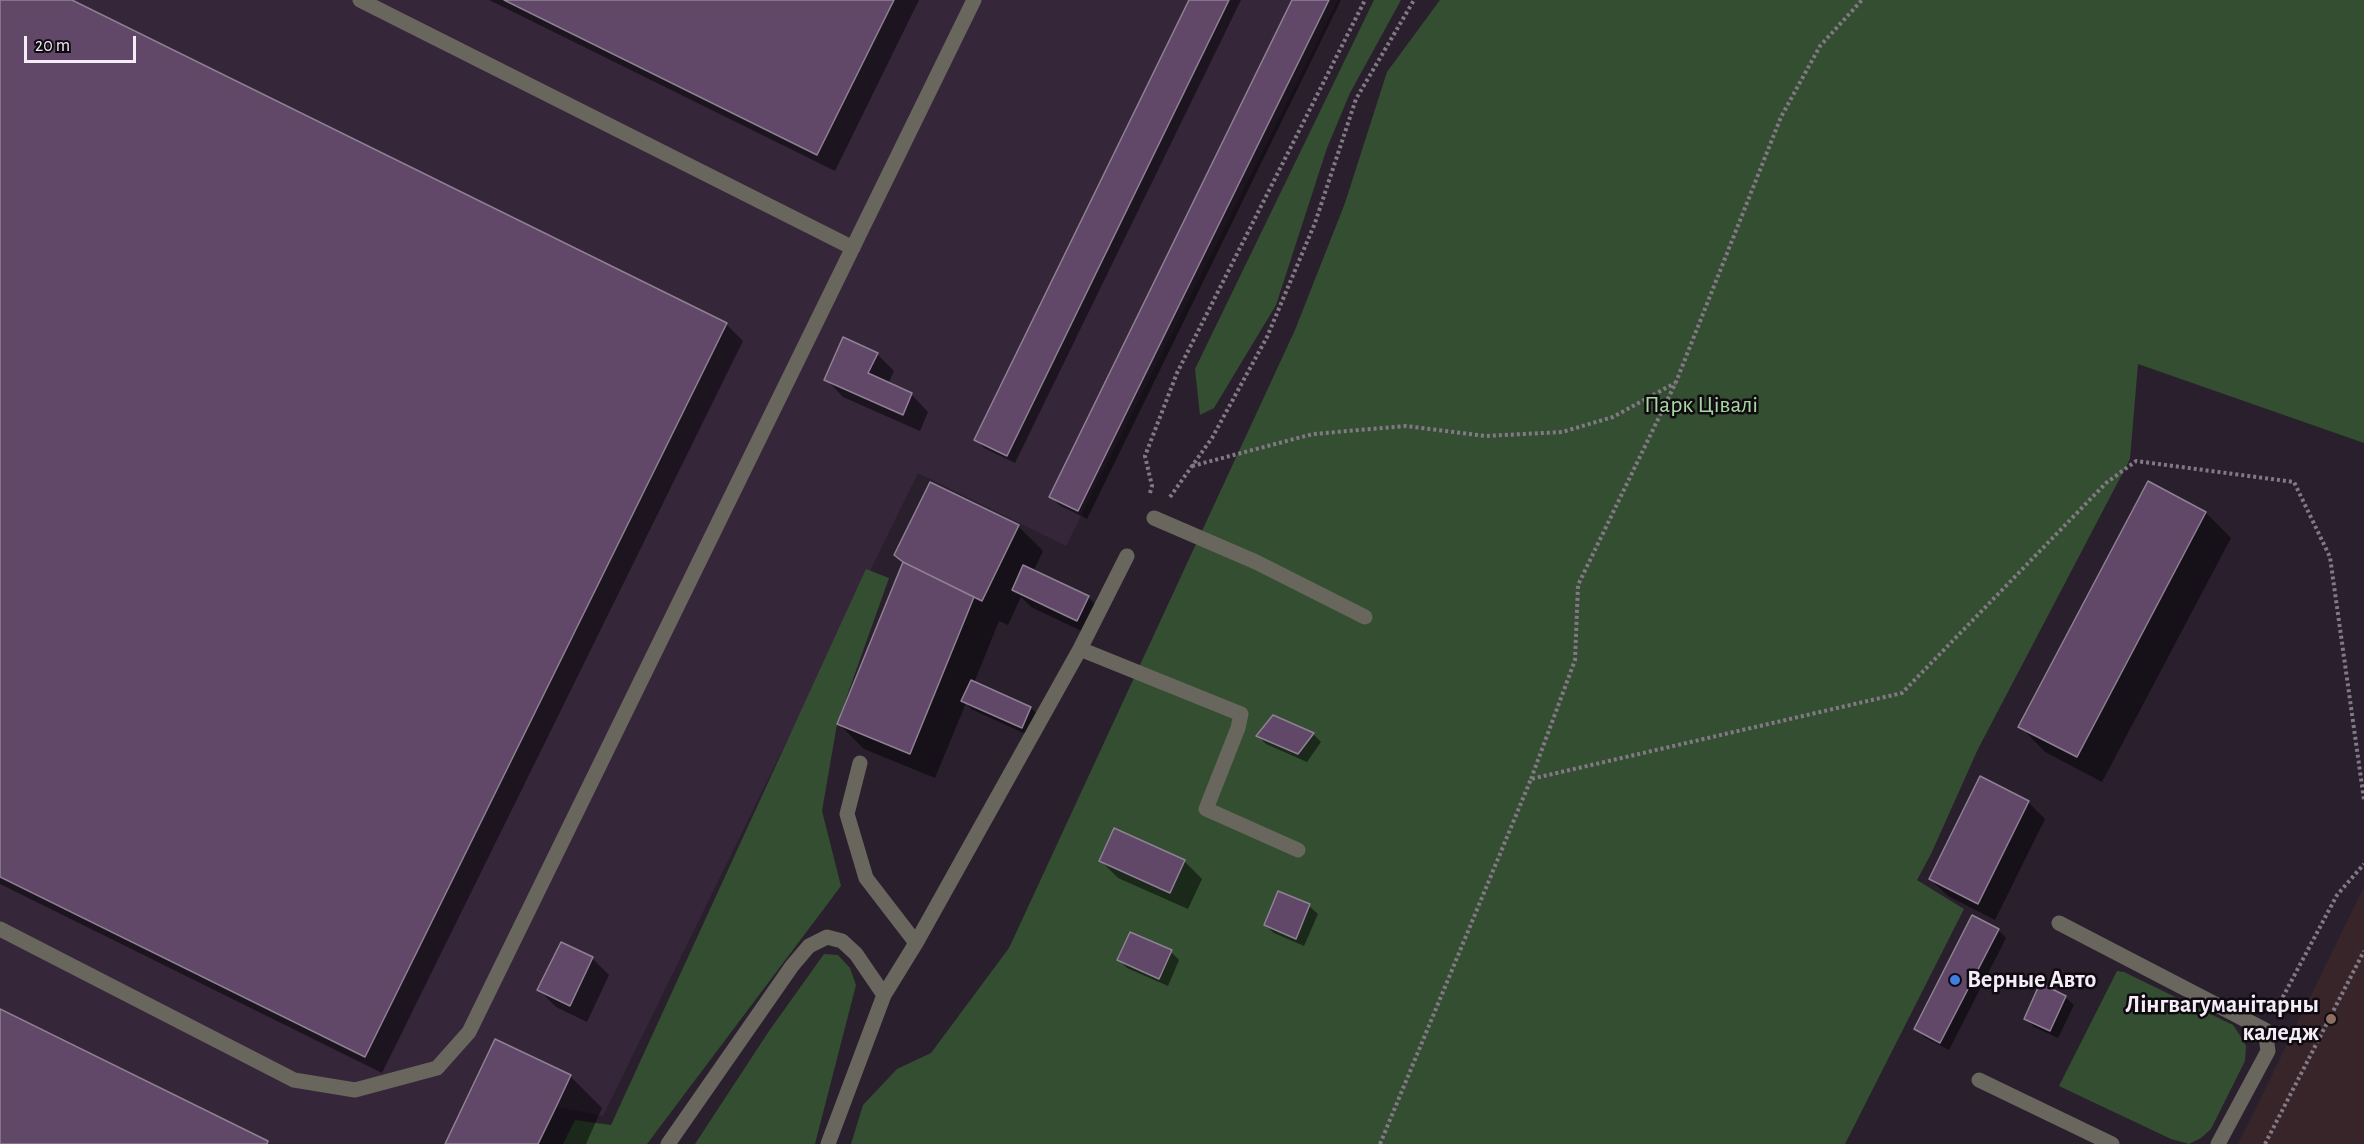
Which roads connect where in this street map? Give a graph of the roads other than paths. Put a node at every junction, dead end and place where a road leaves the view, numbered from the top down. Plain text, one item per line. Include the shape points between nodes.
1 (360, 0) edge
2 (974, 0) edge
3 (854, 248) junction
4 (1154, 518) road end
5 (1127, 556) dead end
6 (1365, 616) dead end
7 (1080, 649) junction
8 (860, 763) dead end
9 (1298, 850) dead end
10 (2059, 923) dead end
11 (0, 929) edge
12 (916, 943) junction
13 (885, 995) junction
14 (1979, 1080) dead end
15 (668, 1144) edge
16 (828, 1144) edge
17 (2112, 1144) edge
18 (2218, 1144) edge

1 - 3 lane
2 - 3 lane
3 - 11 lane via 469,1032 437,1068 354,1090 294,1080
4 - 6 lane via 1256,562
5 - 7 lane
7 - 9 lane via 1241,714 1206,809
7 - 12 lane
8 - 12 lane via 847,814 866,878
10 - 18 lane via 2265,1030 2268,1051
12 - 13 lane
13 - 15 lane via 842,941 827,937 809,946
13 - 16 lane
14 - 17 lane

